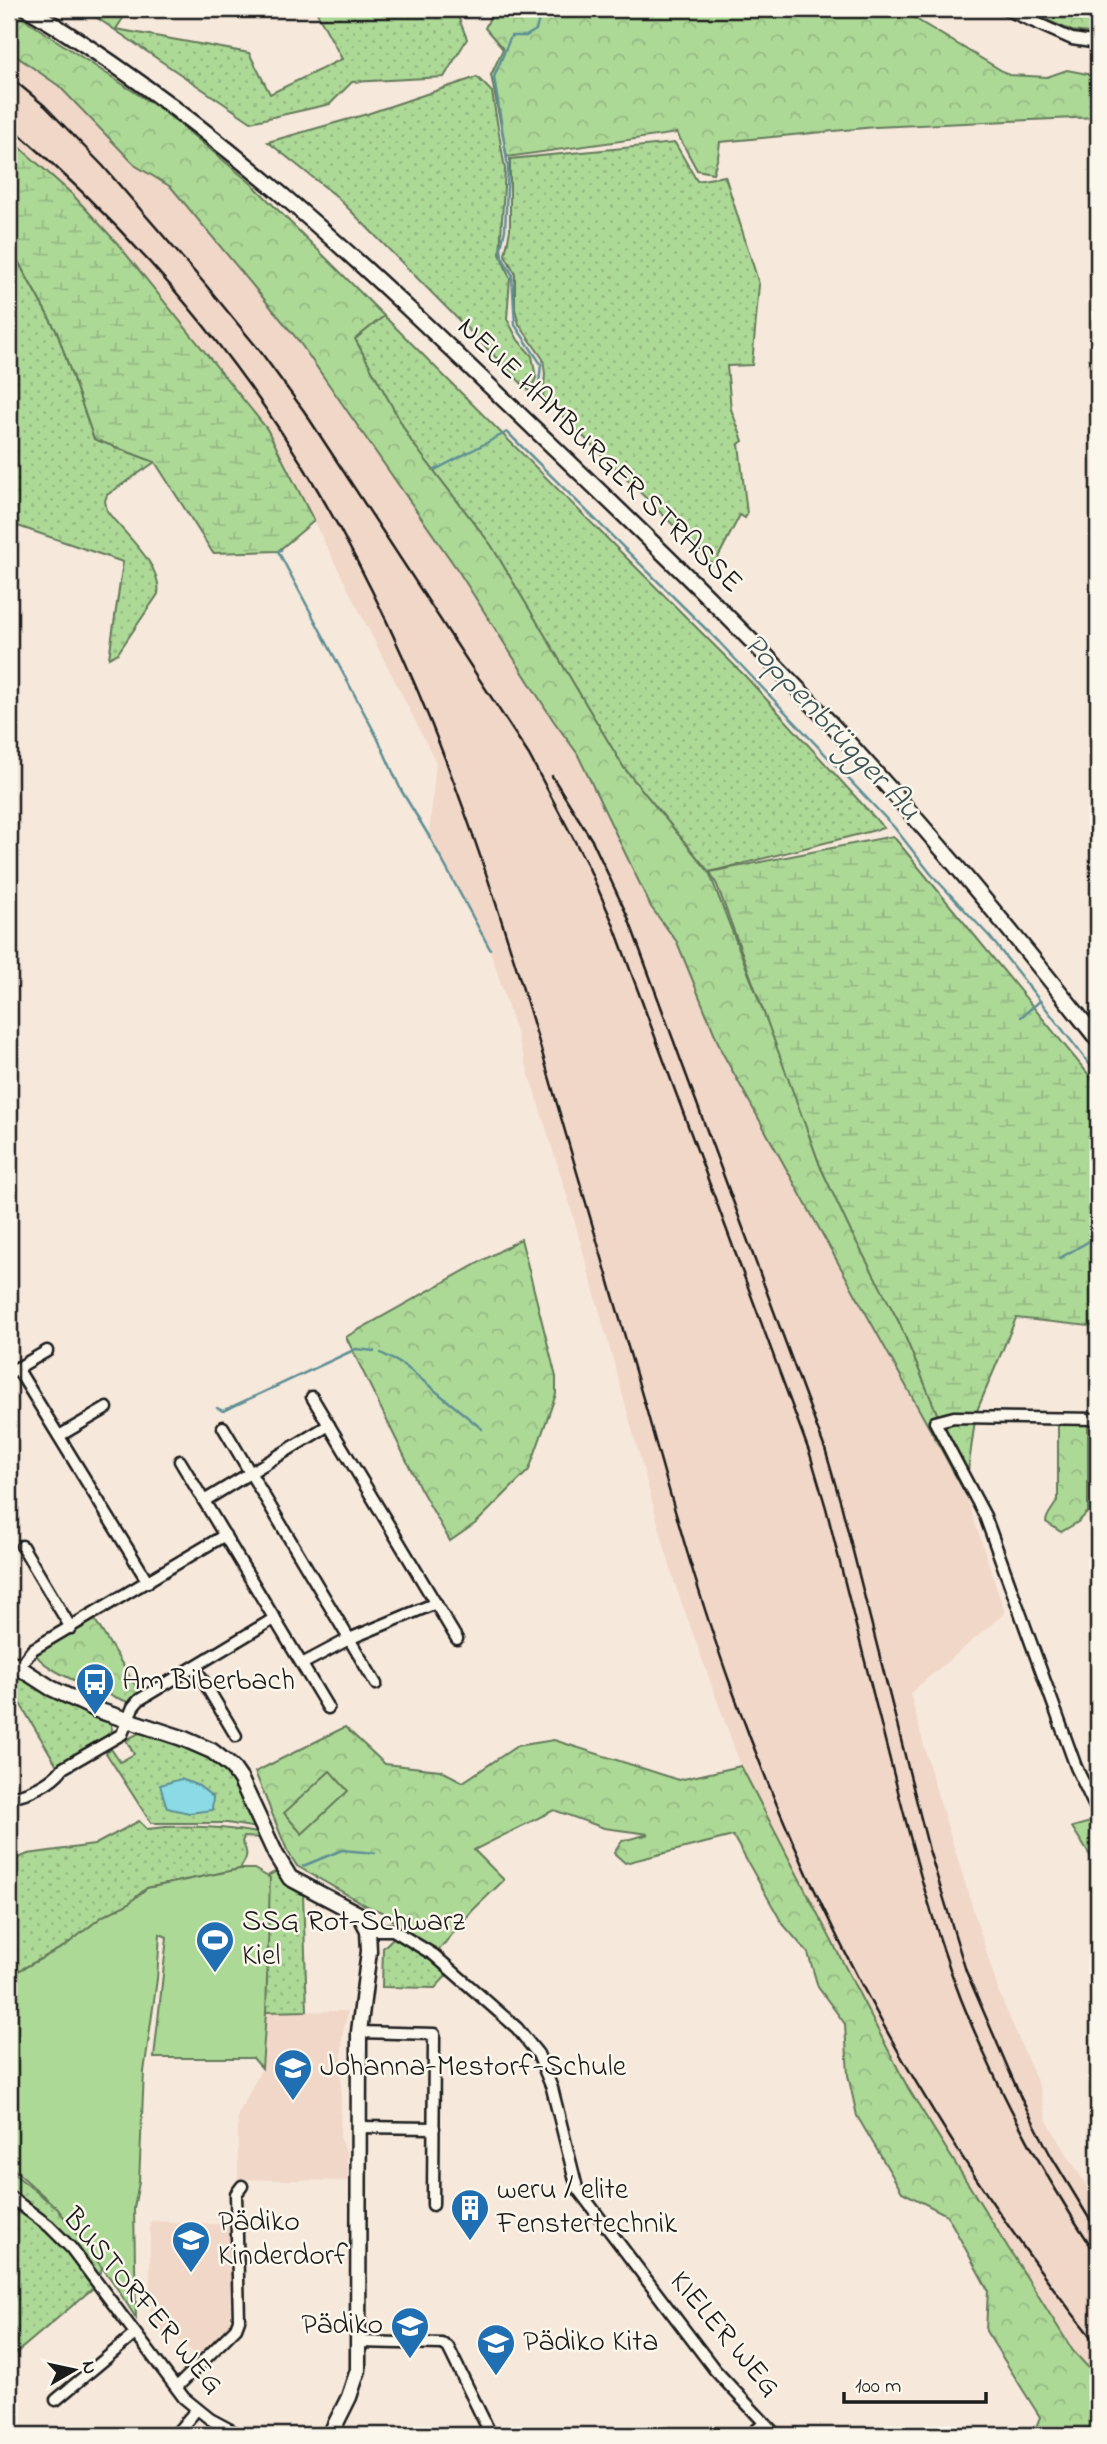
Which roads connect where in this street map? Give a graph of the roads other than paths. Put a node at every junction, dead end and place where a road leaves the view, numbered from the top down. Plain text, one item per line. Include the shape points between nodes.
1 (28, 9) edge
2 (1005, 9) edge
3 (1098, 43) edge
4 (1098, 1040) edge
5 (47, 1352) dead end
6 (13, 1371) edge
7 (312, 1397) dead end
8 (107, 1408) dead end
9 (1098, 1419) edge
10 (329, 1425) junction
11 (223, 1427) dead end
12 (59, 1436) junction
13 (180, 1461) dead end
14 (250, 1473) junction
15 (204, 1501) junction
16 (225, 1535) junction
17 (22, 1546) dead end
18 (148, 1582) junction
19 (436, 1603) junction
20 (275, 1619) junction
21 (71, 1628) junction
22 (349, 1639) junction
23 (457, 1639) dead end
24 (302, 1664) junction
25 (195, 1667) junction
26 (12, 1668) edge
27 (376, 1684) dead end
28 (328, 1708) dead end
29 (128, 1720) junction
30 (236, 1736) dead end
31 (9, 1797) edge
32 (1098, 1813) edge
33 (369, 1930) junction
34 (359, 2032) junction
35 (358, 2127) junction
36 (433, 2128) junction
37 (242, 2186) dead end
38 (9, 2196) edge
39 (432, 2205) dead end
40 (135, 2334) junction
41 (358, 2342) junction
42 (177, 2387) junction
43 (56, 2400) dead end
44 (197, 2409) junction
45 (764, 2424) junction
46 (174, 2435) edge
47 (240, 2435) edge
48 (330, 2435) edge
49 (491, 2435) edge
50 (750, 2435) edge
51 (776, 2435) edge

1 - 4 main road, NEUE HAMBURGER STRASSE via 178,110 258,173 368,270 582,474 871,768 993,908
2 - 3 street via 1072,39
5 - 6 street
6 - 12 street
7 - 10 street
8 - 12 street
9 - 32 street via 954,1417 935,1422 985,1516 1076,1767
10 - 14 street
10 - 19 street
11 - 14 street
12 - 18 street
13 - 15 street
14 - 15 street
14 - 22 street
15 - 16 street
16 - 18 street
16 - 20 street
17 - 21 street
18 - 21 street
19 - 22 street
19 - 23 street
20 - 24 street
20 - 25 street
21 - 26 street
22 - 24 street
22 - 27 street
24 - 28 street
25 - 29 street via 139,1700
25 - 30 street
26 - 29 main road via 97,1710
29 - 31 street via 122,1734 26,1795
29 - 33 main road via 212,1751 232,1768 290,1878 360,1915
33 - 34 main road
33 - 45 street, KIELER WEG via 393,1930 434,1955 524,2036 538,2054 552,2088 577,2188 707,2361
34 - 35 main road
34 - 36 street via 434,2034
35 - 36 street
35 - 41 main road
36 - 39 street
37 - 42 street via 236,2194 239,2320
38 - 40 street, BUSTORFER WEG via 71,2248
40 - 42 street, BUSTORFER WEG
40 - 43 street
41 - 48 main road via 355,2384
41 - 49 street via 448,2347
42 - 44 street, BUSTORFER WEG
44 - 46 street
44 - 47 street, BUSTORFER WEG
45 - 50 street
45 - 51 street, KIELER WEG

